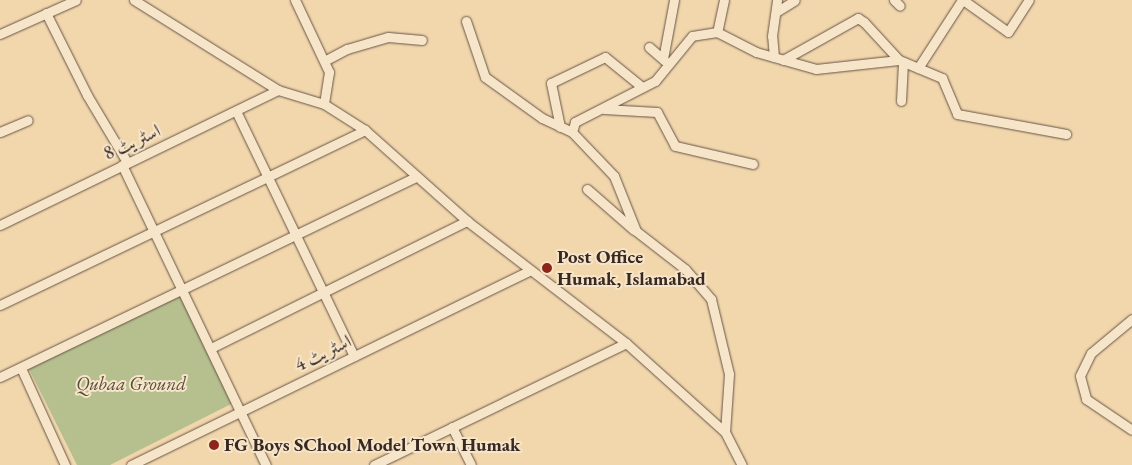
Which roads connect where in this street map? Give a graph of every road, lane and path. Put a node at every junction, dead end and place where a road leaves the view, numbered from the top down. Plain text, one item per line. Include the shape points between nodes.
1 (76, 0) edge
2 (295, 0) edge
3 (674, 0) edge
4 (724, 0) edge
5 (777, 0) edge
6 (795, 0) edge
7 (962, 0) edge
8 (1029, 0) edge
9 (140, 2) edge
10 (776, 12) junction
11 (46, 13) junction
12 (466, 21) dead end
13 (717, 32) junction
14 (0, 34) edge
15 (422, 40) dead end
16 (649, 47) dead end
17 (774, 57) junction
18 (326, 60) junction
19 (784, 60) junction
20 (666, 61) junction
21 (901, 61) junction
22 (918, 68) junction
23 (642, 87) junction
24 (278, 90) junction
25 (901, 101) dead end
26 (324, 104) junction
27 (601, 109) junction
28 (236, 111) junction
29 (28, 120) dead end
30 (560, 127) junction
31 (365, 130) junction
32 (0, 132) edge
33 (572, 132) junction
34 (1066, 134) dead end
35 (124, 164) junction
36 (753, 164) dead end
37 (268, 177) junction
38 (415, 177) junction
39 (587, 190) dead end
40 (467, 221) junction
41 (0, 225) edge
42 (152, 230) junction
43 (636, 232) junction
44 (296, 234) junction
45 (530, 270) junction
46 (182, 289) junction
47 (324, 292) junction
48 (0, 305) edge
49 (1132, 319) edge
50 (626, 343) junction
51 (211, 348) junction
52 (354, 356) junction
53 (21, 368) junction
54 (0, 377) edge
55 (240, 412) junction
56 (452, 427) junction
57 (1132, 430) edge
58 (725, 432) junction
59 (65, 465) edge
60 (131, 465) edge
61 (266, 465) edge
62 (374, 465) edge
63 (470, 465) edge
64 (742, 465) edge

1 - 11 street
2 - 18 street
3 - 20 street
4 - 13 street
5 - 10 street
6 - 10 street
7 - 8 street via 1008,32
7 - 22 street
9 - 24 street
10 - 17 street
11 - 14 street
11 - 35 street
12 - 30 street via 486,77 531,111
13 - 17 street via 756,52
13 - 20 street via 692,36
15 - 18 street via 388,37 346,49
16 - 20 street
17 - 19 street
18 - 26 street via 329,83
19 - 21 street via 816,69
19 - 21 street via 858,18
20 - 23 street via 656,81
21 - 22 street
21 - 25 street
22 - 34 street via 942,78 957,114
23 - 27 street
23 - 30 street via 605,57 551,83
24 - 26 street
24 - 28 street, اسٹریٹ 8
26 - 31 street
27 - 33 street via 575,122
27 - 36 street via 657,112 675,146
28 - 35 street, اسٹریٹ 8
28 - 37 street
29 - 32 street
30 - 33 street
31 - 37 street
31 - 38 street
33 - 43 street via 614,176
35 - 41 street, اسٹریٹ 8
35 - 42 street
37 - 42 street
37 - 44 street
38 - 40 street
38 - 44 street
39 - 43 street
40 - 45 street
40 - 47 street
42 - 46 street
42 - 48 street
43 - 58 street via 685,269 711,299 729,374
44 - 46 street
44 - 47 street
45 - 50 street
45 - 52 street, اسٹریٹ 4
46 - 51 street
46 - 53 street
47 - 51 street
47 - 52 street
49 - 57 street via 1091,353 1080,376 1086,399
50 - 56 street
50 - 58 street
51 - 55 street
52 - 55 street, اسٹریٹ 4
53 - 54 street
53 - 59 street
55 - 60 street, اسٹریٹ 4
55 - 61 street
56 - 62 street
56 - 63 street
58 - 64 street

